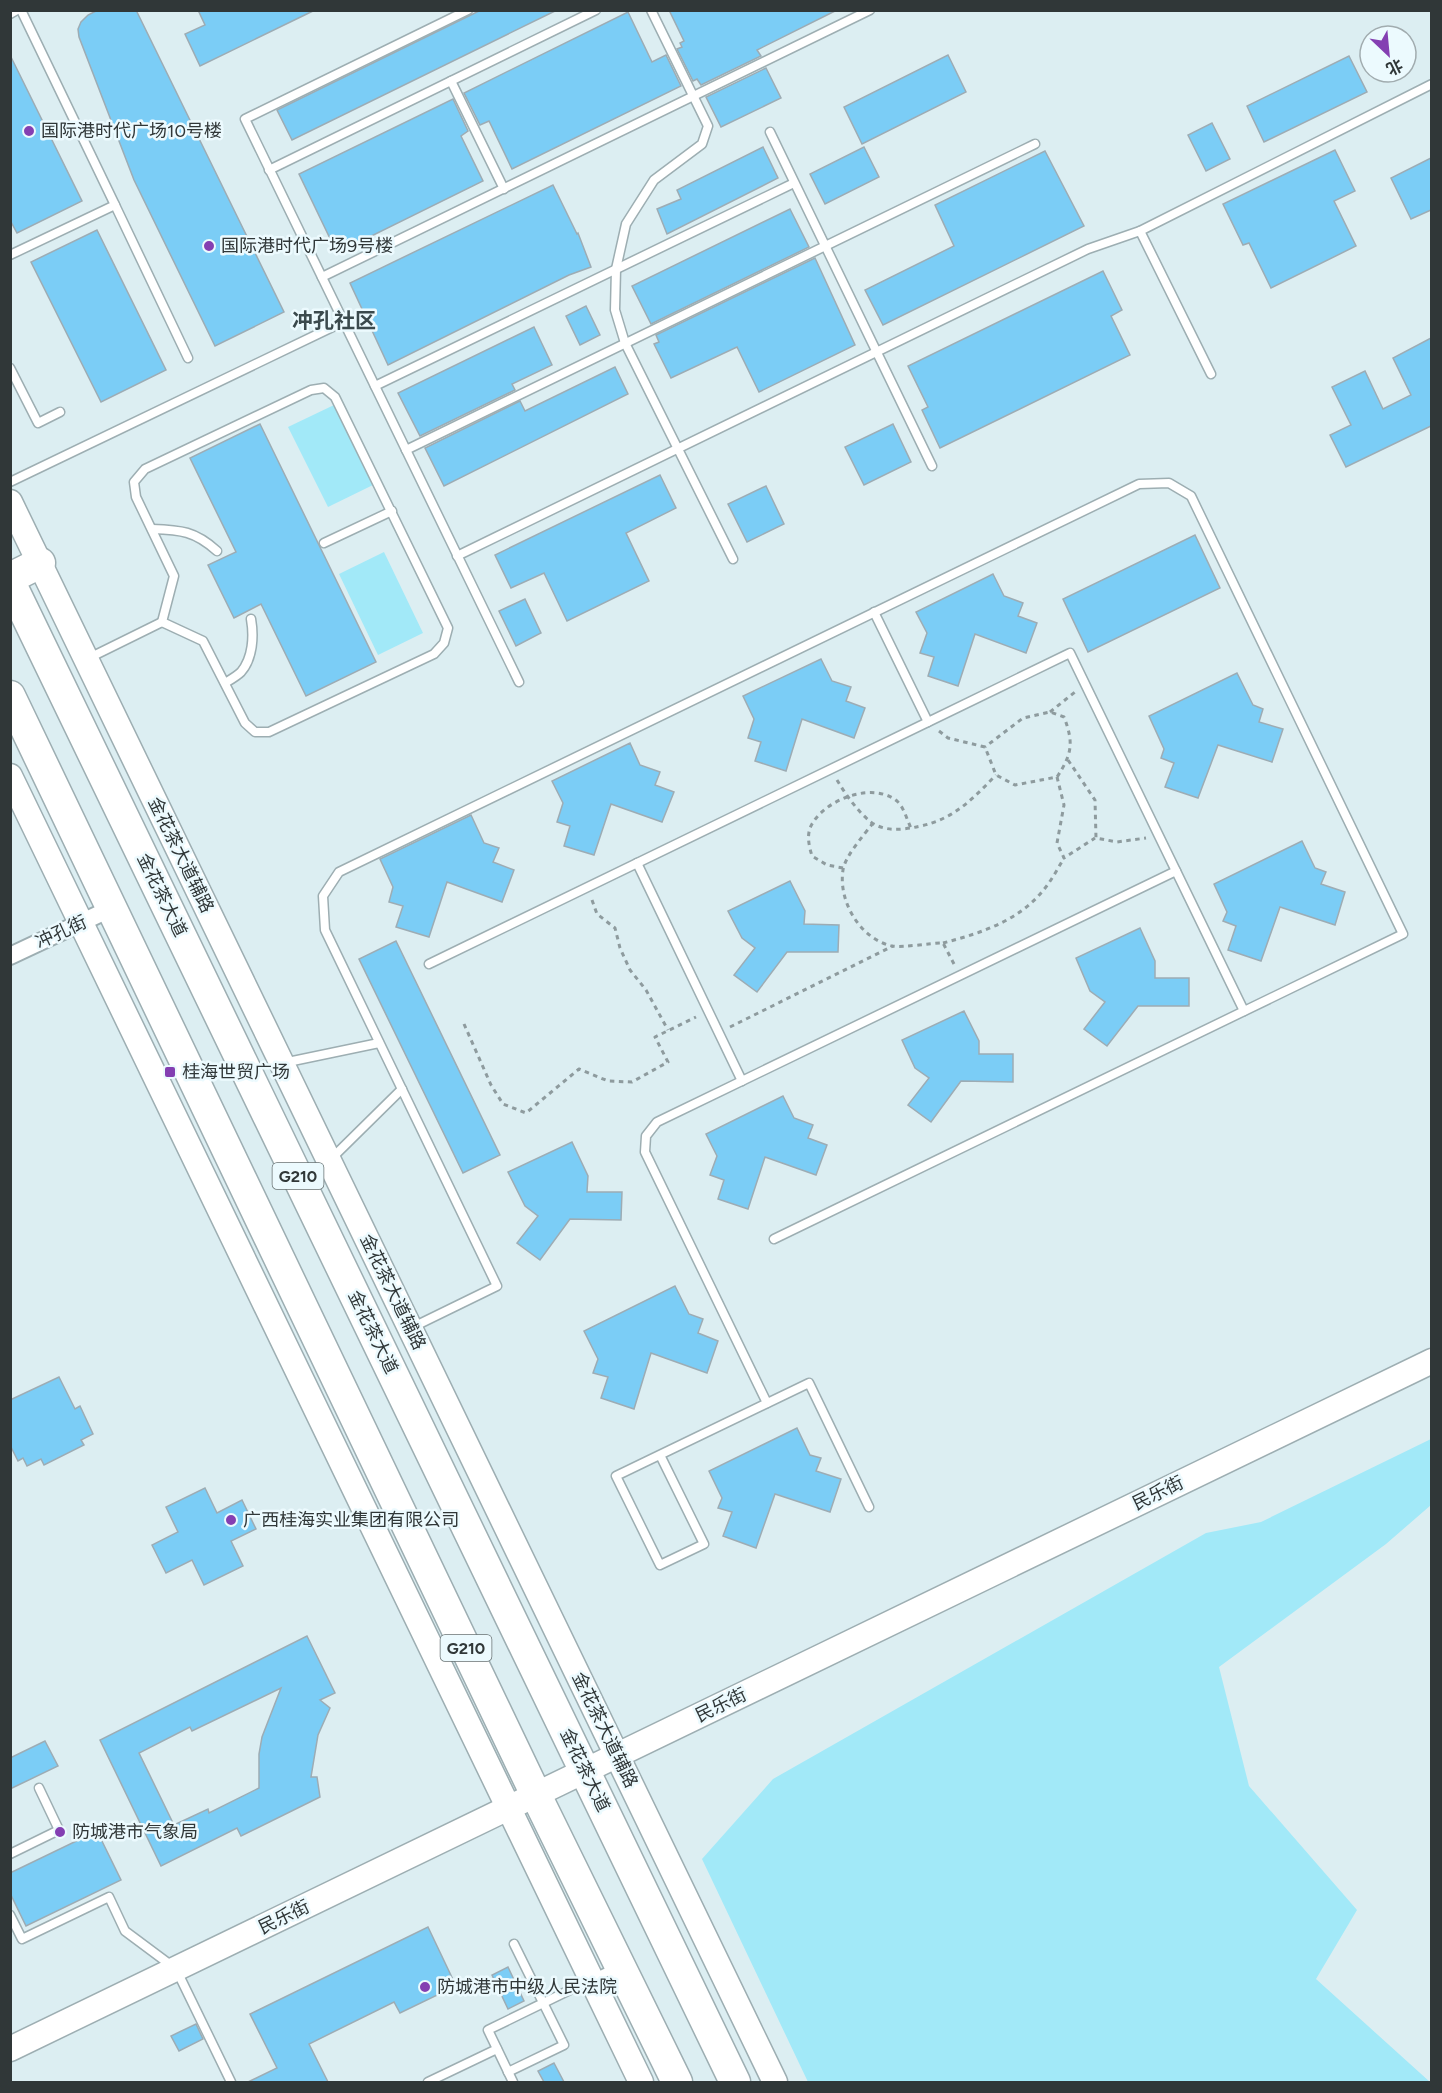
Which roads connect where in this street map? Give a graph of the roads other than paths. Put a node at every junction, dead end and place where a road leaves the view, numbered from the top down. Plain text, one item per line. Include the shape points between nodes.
1 (19, 10) edge
2 (468, 10) edge
3 (596, 10) edge
4 (651, 10) edge
5 (870, 10) edge
6 (10, 14) edge
7 (451, 81) junction
8 (1431, 84) edge
9 (693, 96) junction
10 (770, 132) dead end
11 (1035, 144) dead end
12 (269, 170) junction
13 (794, 183) junction
14 (504, 189) junction
15 (115, 205) junction
16 (1140, 231) junction
17 (825, 246) junction
18 (10, 255) edge
19 (616, 269) junction
20 (322, 277) junction
21 (343, 322) junction
22 (625, 343) junction
23 (877, 352) junction
24 (188, 357) dead end
25 (11, 366) edge
26 (1211, 374) dead end
27 (375, 387) junction
28 (60, 412) dead end
29 (678, 449) junction
30 (406, 450) junction
31 (932, 466) dead end
32 (10, 482) edge
33 (10, 502) edge
34 (392, 511) junction
35 (152, 529) junction
36 (324, 543) dead end
37 (217, 551) dead end
38 (458, 556) junction
39 (733, 559) dead end
40 (40, 563) junction
41 (10, 580) edge
42 (874, 612) junction
43 (250, 620) dead end
44 (162, 622) junction
45 (87, 659) junction
46 (519, 682) dead end
47 (225, 683) junction
48 (10, 696) edge
49 (928, 722) junction
50 (10, 776) edge
51 (637, 863) junction
52 (1176, 871) junction
53 (112, 908) junction
54 (81, 922) junction
55 (10, 956) edge
56 (429, 964) dead end
57 (1244, 1011) junction
58 (379, 1043) junction
59 (282, 1063) junction
60 (742, 1081) junction
61 (402, 1089) junction
62 (329, 1161) junction
63 (774, 1239) dead end
64 (411, 1328) junction
65 (1431, 1361) edge
66 (767, 1403) junction
67 (660, 1455) junction
68 (869, 1507) dead end
69 (617, 1755) junction
70 (586, 1771) junction
71 (39, 1788) dead end
72 (536, 1795) junction
73 (508, 1808) junction
74 (10, 1854) edge
75 (10, 1915) edge
76 (514, 1944) dead end
77 (620, 1966) junction
78 (176, 1969) junction
79 (591, 1980) junction
80 (543, 2003) junction
81 (13, 2043) edge
82 (497, 2049) junction
83 (508, 2072) junction
84 (231, 2082) edge
85 (428, 2082) edge
86 (513, 2082) edge
87 (641, 2082) edge
88 (677, 2082) edge
89 (735, 2082) edge
90 (775, 2082) edge

1 - 6 lane
1 - 15 lane
2 - 12 lane via 245,118
3 - 7 lane
4 - 9 lane
5 - 9 lane
7 - 12 lane
7 - 14 lane
8 - 16 lane
9 - 14 lane
9 - 19 lane via 708,126 702,144 654,180 626,224
10 - 13 lane
11 - 17 lane
12 - 20 lane
13 - 17 lane
13 - 19 lane
14 - 20 lane
15 - 18 lane
15 - 24 lane
16 - 23 lane via 1088,249
16 - 26 lane
17 - 22 lane
17 - 23 lane
19 - 22 lane via 615,310
19 - 27 lane
20 - 21 lane
21 - 27 lane
21 - 32 lane
22 - 29 lane
22 - 30 lane
23 - 29 lane
23 - 31 lane
25 - 28 lane via 39,423
27 - 30 lane
29 - 38 lane
29 - 39 lane
30 - 38 lane
33 - 40 street, 金花茶大道辅路
34 - 35 lane via 335,397 324,388 310,390 145,469 135,482 135,497
34 - 36 lane
34 - 47 lane via 448,628 444,643 434,654 269,732 255,732 245,723
35 - 37 lane via 190,532
35 - 44 lane via 174,576
38 - 46 lane
40 - 41 highway
40 - 45 street, 金花茶大道辅路
41 - 70 highway, 金花茶大道 / G210
42 - 49 lane
42 - 57 lane via 1139,484 1169,483 1191,496 1403,934
42 - 58 lane via 339,872 323,896 325,930
43 - 47 lane via 251,650 242,671
44 - 45 lane
44 - 47 lane via 203,641
45 - 59 street, 金花茶大道辅路
48 - 53 highway, G210
49 - 51 lane
49 - 52 lane via 1070,653
50 - 54 street
51 - 56 lane
51 - 60 lane
52 - 57 lane
52 - 60 lane
53 - 54 street, 冲孔街
53 - 72 highway, G210
54 - 55 street, 冲孔街
54 - 73 street
57 - 63 lane
58 - 59 lane
58 - 61 lane
59 - 62 street, 金花茶大道辅路
60 - 66 lane via 657,1122 646,1136 645,1152
61 - 62 lane
61 - 64 lane via 497,1286
62 - 64 street, 金花茶大道辅路
64 - 69 street, 金花茶大道辅路
65 - 69 street, 民乐街
66 - 67 lane
66 - 68 lane via 809,1383
67 - 67 lane via 616,1476 660,1565 704,1544
69 - 70 street, 民乐街
69 - 90 street, 金花茶大道辅路
70 - 72 street, 民乐街
70 - 89 highway, 金花茶大道 / G210
71 - 74 lane via 59,1830
72 - 73 street, 民乐街
72 - 77 highway, G210
73 - 78 street, 民乐街
73 - 79 street
75 - 78 lane via 22,1939 109,1897 125,1931
76 - 80 lane
77 - 79 lane
77 - 88 highway, G210
78 - 81 street, 民乐街
78 - 84 lane
79 - 80 lane
79 - 87 street
80 - 82 lane via 488,2030
80 - 83 lane via 564,2045
82 - 83 lane
82 - 85 lane
83 - 86 lane

